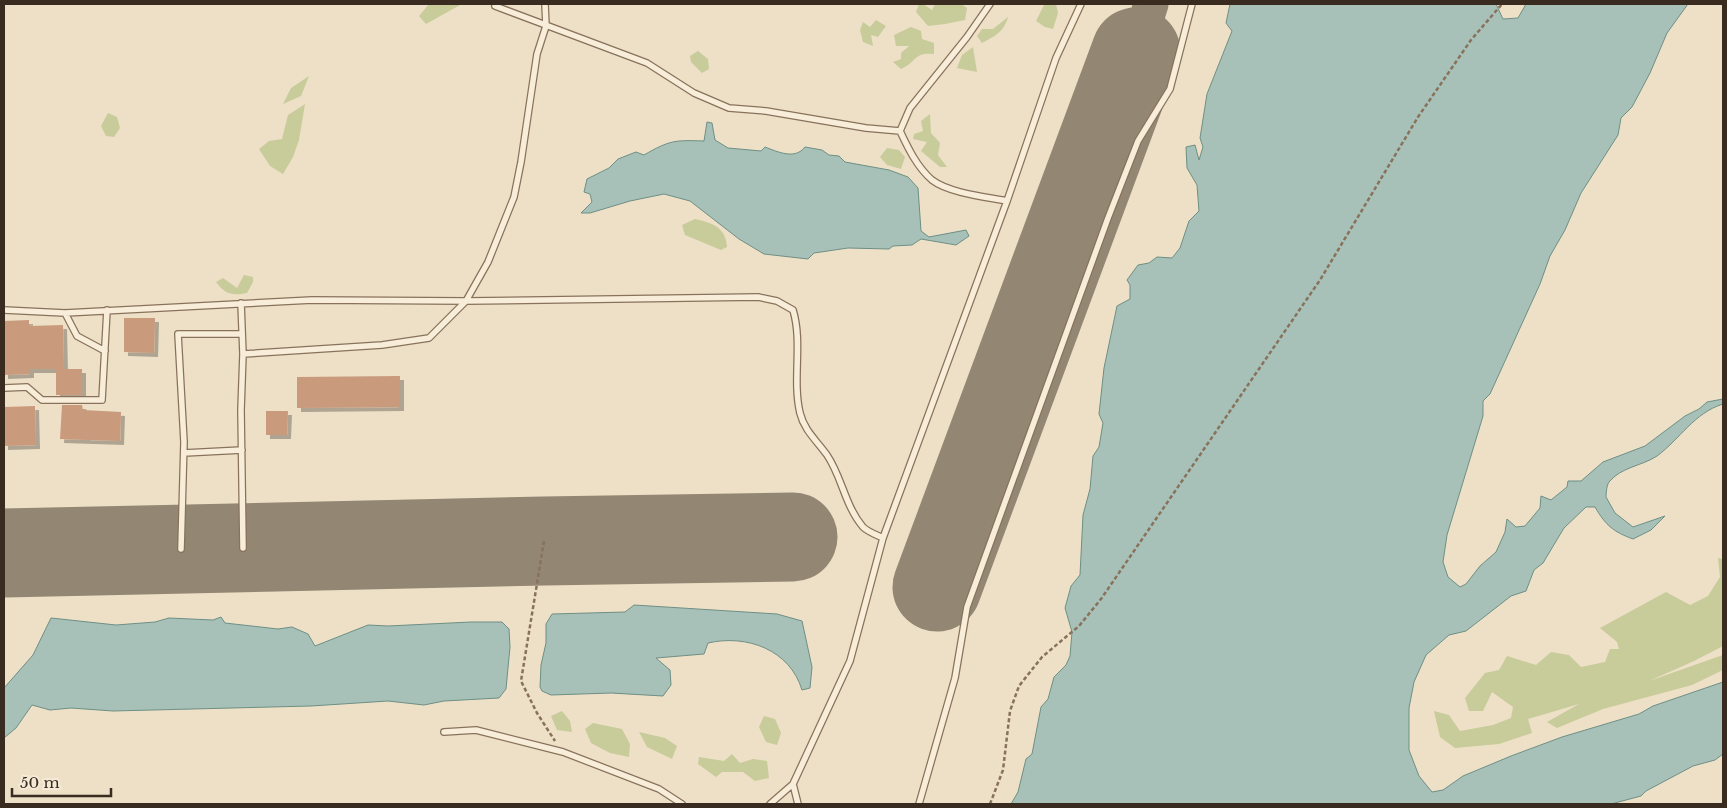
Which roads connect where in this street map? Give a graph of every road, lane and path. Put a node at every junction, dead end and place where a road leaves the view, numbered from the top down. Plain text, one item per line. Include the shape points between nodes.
1 (545, 4) edge
2 (990, 4) edge
3 (1081, 4) edge
4 (1192, 4) edge
5 (1502, 4) edge
6 (495, 6) dead end
7 (546, 26) junction
8 (900, 131) junction
9 (1008, 201) junction
10 (466, 301) junction
11 (241, 303) junction
12 (4, 310) edge
13 (107, 310) junction
14 (64, 313) junction
15 (242, 334) junction
16 (105, 351) junction
17 (243, 354) junction
18 (4, 388) edge
19 (242, 450) junction
20 (184, 453) junction
21 (883, 538) junction
22 (544, 541) dead end
23 (243, 548) dead end
24 (181, 549) dead end
25 (444, 732) dead end
26 (563, 752) junction
27 (793, 784) junction
28 (682, 804) edge
29 (770, 804) edge
30 (798, 804) edge
31 (920, 804) edge
32 (990, 804) edge

1 - 7 lane
2 - 8 lane via 910,108
3 - 9 lane via 1056,58
4 - 31 lane via 1170,89 1138,141 967,607 955,678
5 - 32 path via 1471,40 1418,117 1320,280 1101,599 1079,626 1042,657 1020,686 1010,711 1002,770
6 - 7 lane
7 - 8 lane via 646,63 694,93 729,108
7 - 10 lane via 536,54 514,198 488,262
8 - 9 lane via 912,155 933,180 958,192
9 - 21 lane
10 - 11 lane
10 - 17 lane via 429,338 382,345
10 - 21 lane via 758,297 777,301 793,310 798,326 800,414 809,434 827,455 850,506 864,528
11 - 13 lane
11 - 15 lane
12 - 14 lane
13 - 14 lane
13 - 16 lane
14 - 16 lane via 77,336
15 - 17 lane
15 - 20 lane via 178,334
16 - 18 lane via 102,400 42,400 27,387
17 - 19 lane
19 - 20 lane
19 - 23 lane
20 - 24 lane
21 - 27 lane via 850,660
22 - 26 path via 521,681 537,713
25 - 26 lane via 476,730
26 - 28 lane via 659,788
27 - 29 lane
27 - 30 lane

